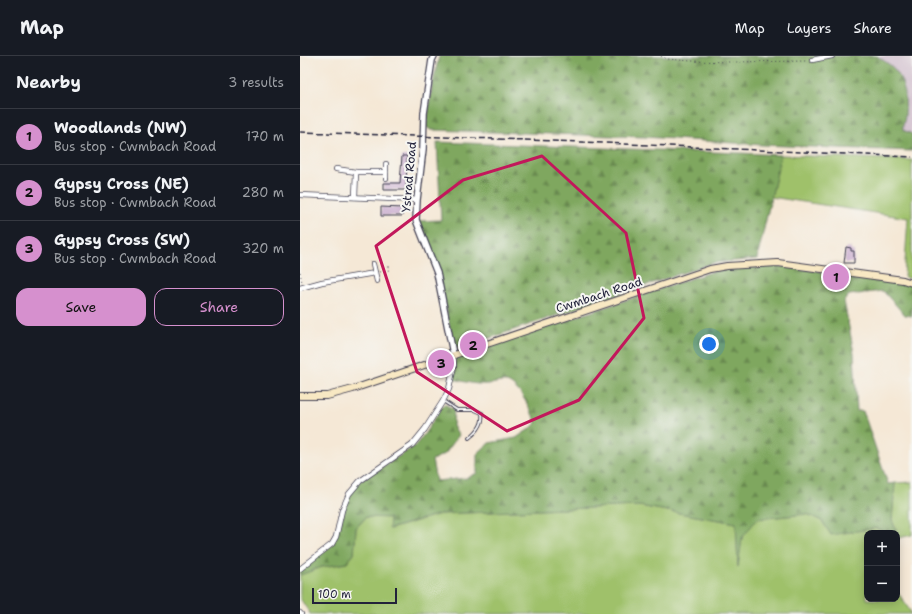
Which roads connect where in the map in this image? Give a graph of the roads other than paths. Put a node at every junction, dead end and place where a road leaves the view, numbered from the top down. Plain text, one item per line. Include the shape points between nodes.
1 (832, 56) edge
2 (432, 57) edge
3 (812, 60) road end
4 (386, 164) dead end
5 (336, 169) dead end
6 (356, 172) junction
7 (386, 172) junction
8 (386, 178) dead end
9 (300, 195) edge
10 (355, 197) junction
11 (417, 200) junction
12 (373, 264) dead end
13 (375, 273) junction
14 (377, 281) dead end
15 (912, 283) edge
16 (302, 287) edge
17 (453, 354) junction
18 (300, 396) edge
19 (444, 401) junction
20 (469, 438) dead end
21 (300, 569) edge

1 - 3 street
2 - 11 street, Ystrad Road via 424,113
4 - 7 street
5 - 6 street
6 - 7 street
6 - 10 street
7 - 8 street
9 - 10 street
10 - 11 street
11 - 17 street, Ystrad Road via 416,220 437,273
12 - 13 street
13 - 14 street
13 - 16 street
15 - 17 main road, Cwmbach Road via 778,263 727,266 710,269
17 - 18 main road, Cwmbach Road via 327,396
17 - 19 street, Ystrad Road via 452,378
19 - 20 lane via 457,410 475,410 482,413 483,419 478,430
19 - 21 street, Ystrad Road via 412,445 360,481 349,494 332,544

